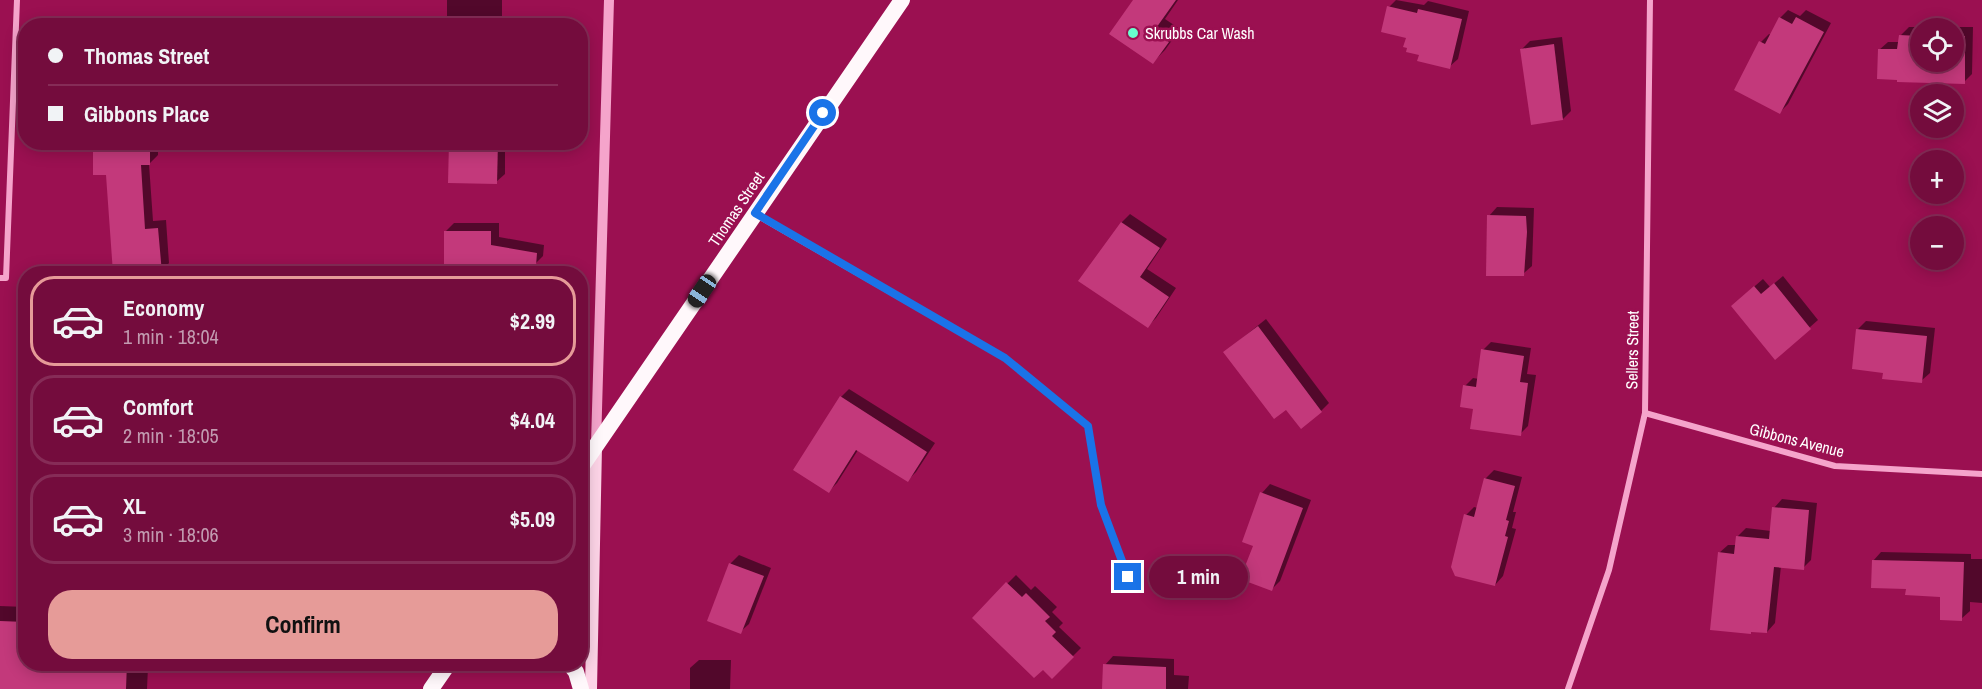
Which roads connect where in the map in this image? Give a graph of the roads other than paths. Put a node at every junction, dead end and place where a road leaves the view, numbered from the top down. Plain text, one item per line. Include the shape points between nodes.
1 (17, 0) edge
2 (609, 0) edge
3 (902, 0) edge
4 (1650, 0) edge
5 (755, 213) junction
6 (3, 278) edge
7 (1645, 413) junction
8 (596, 447) junction
9 (588, 458) edge
10 (1982, 474) edge
11 (1128, 577) dead end
12 (444, 671) edge
13 (575, 671) edge
14 (431, 689) edge
15 (581, 689) edge
16 (591, 689) edge
17 (1568, 689) edge

1 - 6 street
2 - 8 street
3 - 5 highway, Thomas Street
4 - 7 street, Sellers Street
5 - 8 highway, Thomas Street
5 - 11 street via 1005,358 1088,426 1101,505
7 - 10 street, Gibbons Avenue via 1835,466
7 - 17 street, Sellers Street via 1609,570
8 - 9 highway, Thomas Street
8 - 16 main road
12 - 14 highway
13 - 15 highway

